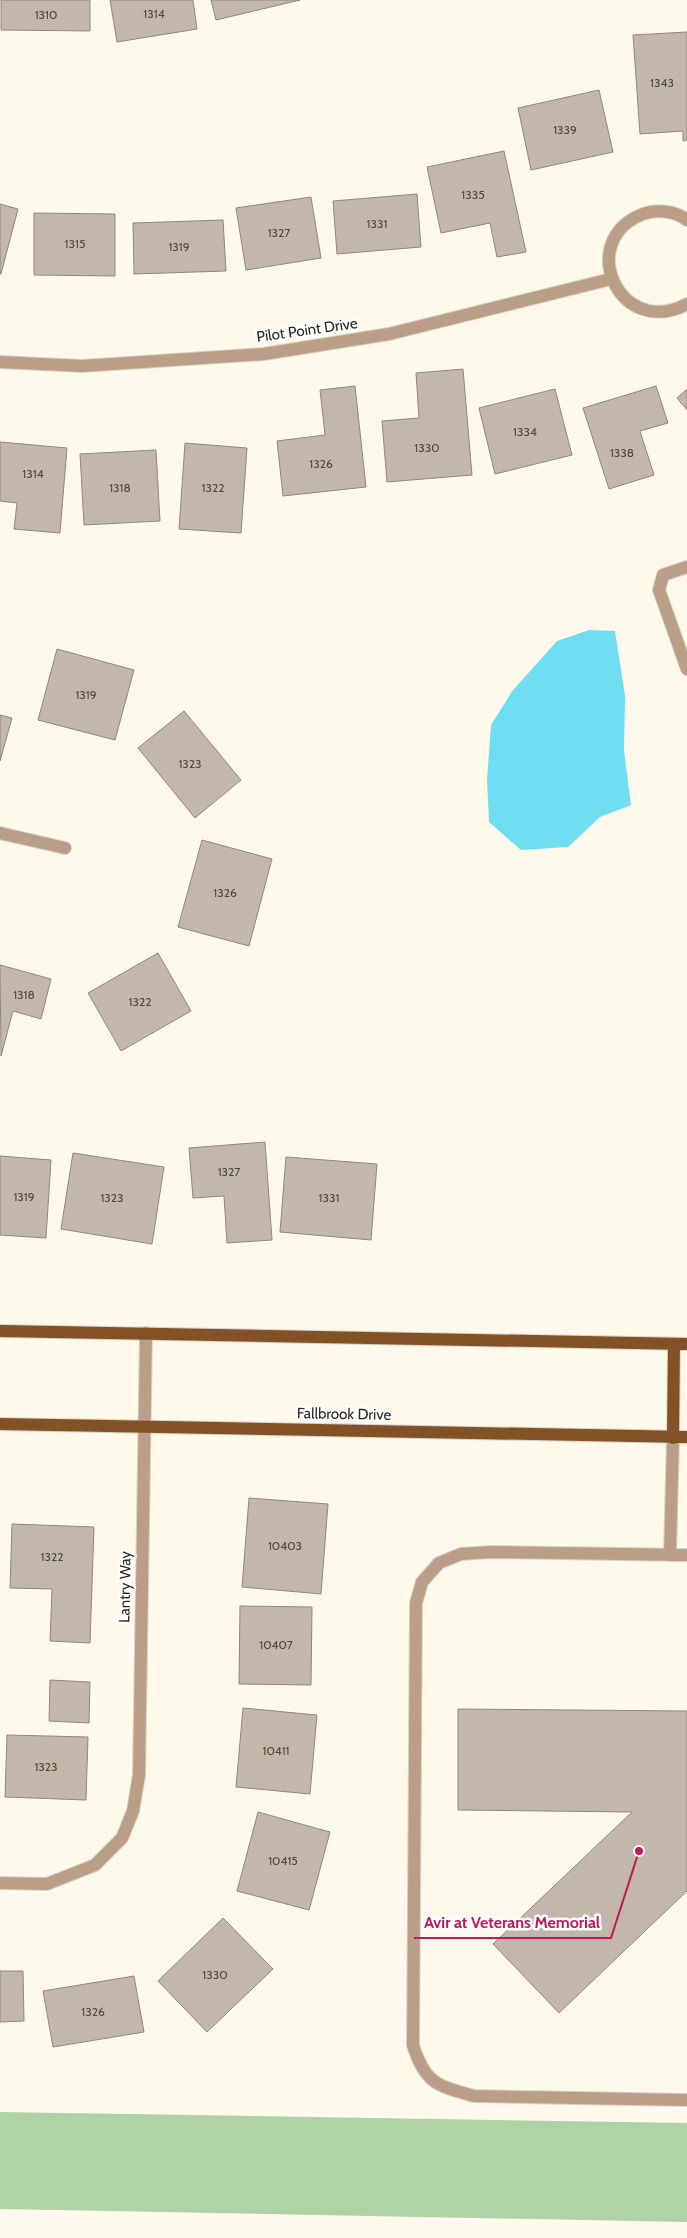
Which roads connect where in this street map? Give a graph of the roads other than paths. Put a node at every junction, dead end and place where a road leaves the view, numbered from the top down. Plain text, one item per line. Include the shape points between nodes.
1 (687, 220) edge
2 (611, 279) junction
3 (687, 304) edge
4 (0, 362) edge
5 (687, 567) edge
6 (687, 668) edge
7 (0, 834) edge
8 (65, 848) dead end
9 (0, 1331) edge
10 (146, 1333) junction
11 (674, 1344) junction
12 (687, 1344) edge
13 (0, 1424) edge
14 (144, 1426) junction
15 (673, 1438) junction
16 (687, 1438) edge
17 (670, 1555) junction
18 (687, 1555) edge
19 (0, 1883) edge
20 (687, 2100) edge

1 - 2 street via 668,212 650,212 633,218 620,229 611,245 608,262
2 - 3 street via 630,304 644,311 676,310
2 - 4 street, Pilot Point Drive via 389,334 264,354 82,366
5 - 6 street via 663,575 659,590
7 - 8 street
9 - 10 main road
10 - 11 main road
10 - 14 street, Lantry Way
11 - 12 main road
11 - 15 main road
13 - 14 main road, Fallbrook Drive
14 - 15 main road, Fallbrook Drive
14 - 19 street, Lantry Way via 139,1775 133,1811 122,1838 95,1866 47,1884
15 - 16 main road, Fallbrook Drive
15 - 17 street
17 - 18 street
17 - 20 street via 461,1554 439,1563 422,1582 416,1603 414,2046 420,2067 431,2080 448,2089 474,2096

